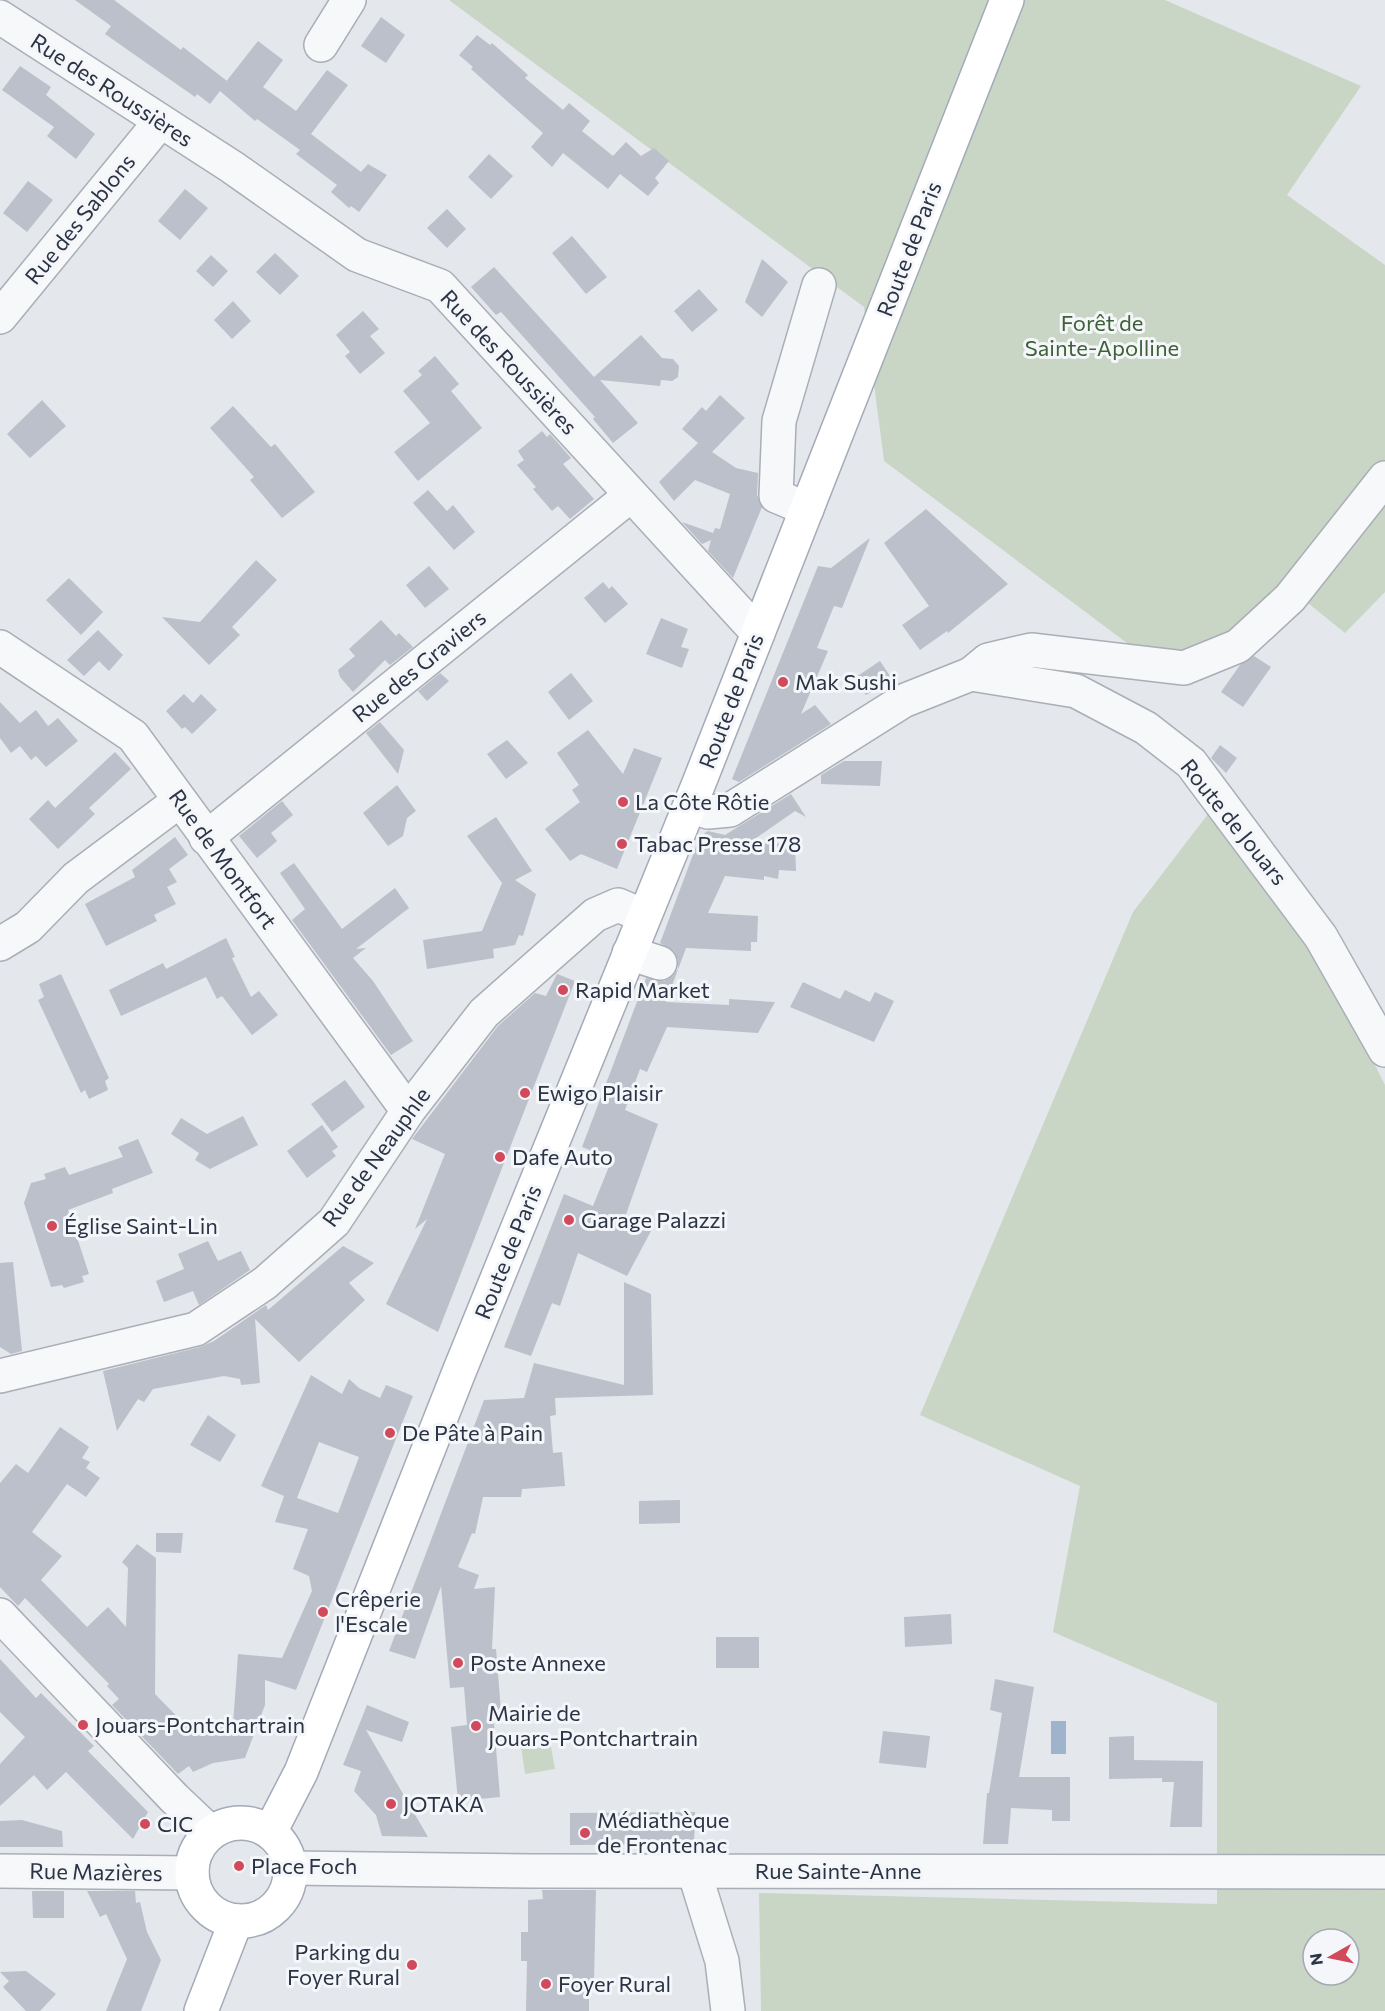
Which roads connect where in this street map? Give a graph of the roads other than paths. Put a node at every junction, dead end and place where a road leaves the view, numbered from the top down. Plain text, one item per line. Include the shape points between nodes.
1 (349, 0) edge
2 (1006, 0) edge
3 (0, 17) edge
4 (321, 45) dead end
5 (160, 122) junction
6 (819, 285) dead end
7 (0, 317) edge
8 (1385, 478) edge
9 (631, 495) junction
10 (807, 509) junction
11 (758, 633) junction
12 (0, 647) edge
13 (971, 674) junction
14 (179, 801) junction
15 (690, 806) junction
16 (206, 838) junction
17 (644, 916) junction
18 (0, 944) edge
19 (629, 953) junction
20 (660, 963) dead end
21 (1385, 1050) edge
22 (408, 1111) junction
23 (0, 1376) edge
24 (0, 1615) edge
25 (270, 1832) junction
26 (211, 1833) junction
27 (290, 1868) junction
28 (0, 1871) edge
29 (694, 1871) junction
30 (1385, 1872) edge
31 (192, 1873) junction
32 (236, 1921) junction
33 (201, 2011) edge
34 (728, 2011) edge

1 - 4 street
2 - 10 main road, Route de Paris
3 - 5 street, Rue des Roussières
5 - 7 street, Rue des Sablons
5 - 9 street, Rue des Roussières via 357,255 440,286
6 - 10 street via 779,422 776,460 776,496
8 - 13 street via 1290,598 1238,646 1184,668 1031,650 988,660
9 - 11 street, Rue des Roussières
9 - 16 street, Rue des Graviers
10 - 11 main road, Route de Paris
11 - 15 main road, Route de Paris
12 - 14 street, Rue de Montfort via 133,736
13 - 15 street via 903,701 730,810 708,812
13 - 21 street, Route de Jouars via 1076,691 1146,728 1191,763 1321,937
14 - 16 street, Rue de Montfort
14 - 18 street via 76,878 28,927
15 - 17 main road, Route de Paris
16 - 22 street, Rue de Montfort
17 - 19 main road, Route de Paris
17 - 22 street, Rue de Neauphle via 618,905 586,921 484,1013
19 - 20 street
19 - 25 main road, Route de Paris via 301,1772
22 - 23 street, Rue de Neauphle via 334,1222 265,1283 196,1329
24 - 26 street
25 - 26 main road via 241,1823
25 - 27 main road via 280,1842
26 - 31 main road via 194,1858
27 - 29 street, Rue Sainte-Anne
27 - 32 main road via 289,1882 276,1907 264,1916
28 - 31 street, Rue Mazières
29 - 30 street, Rue Sainte-Anne
29 - 34 street via 722,1961
31 - 32 main road via 201,1900 222,1918
32 - 33 main road

